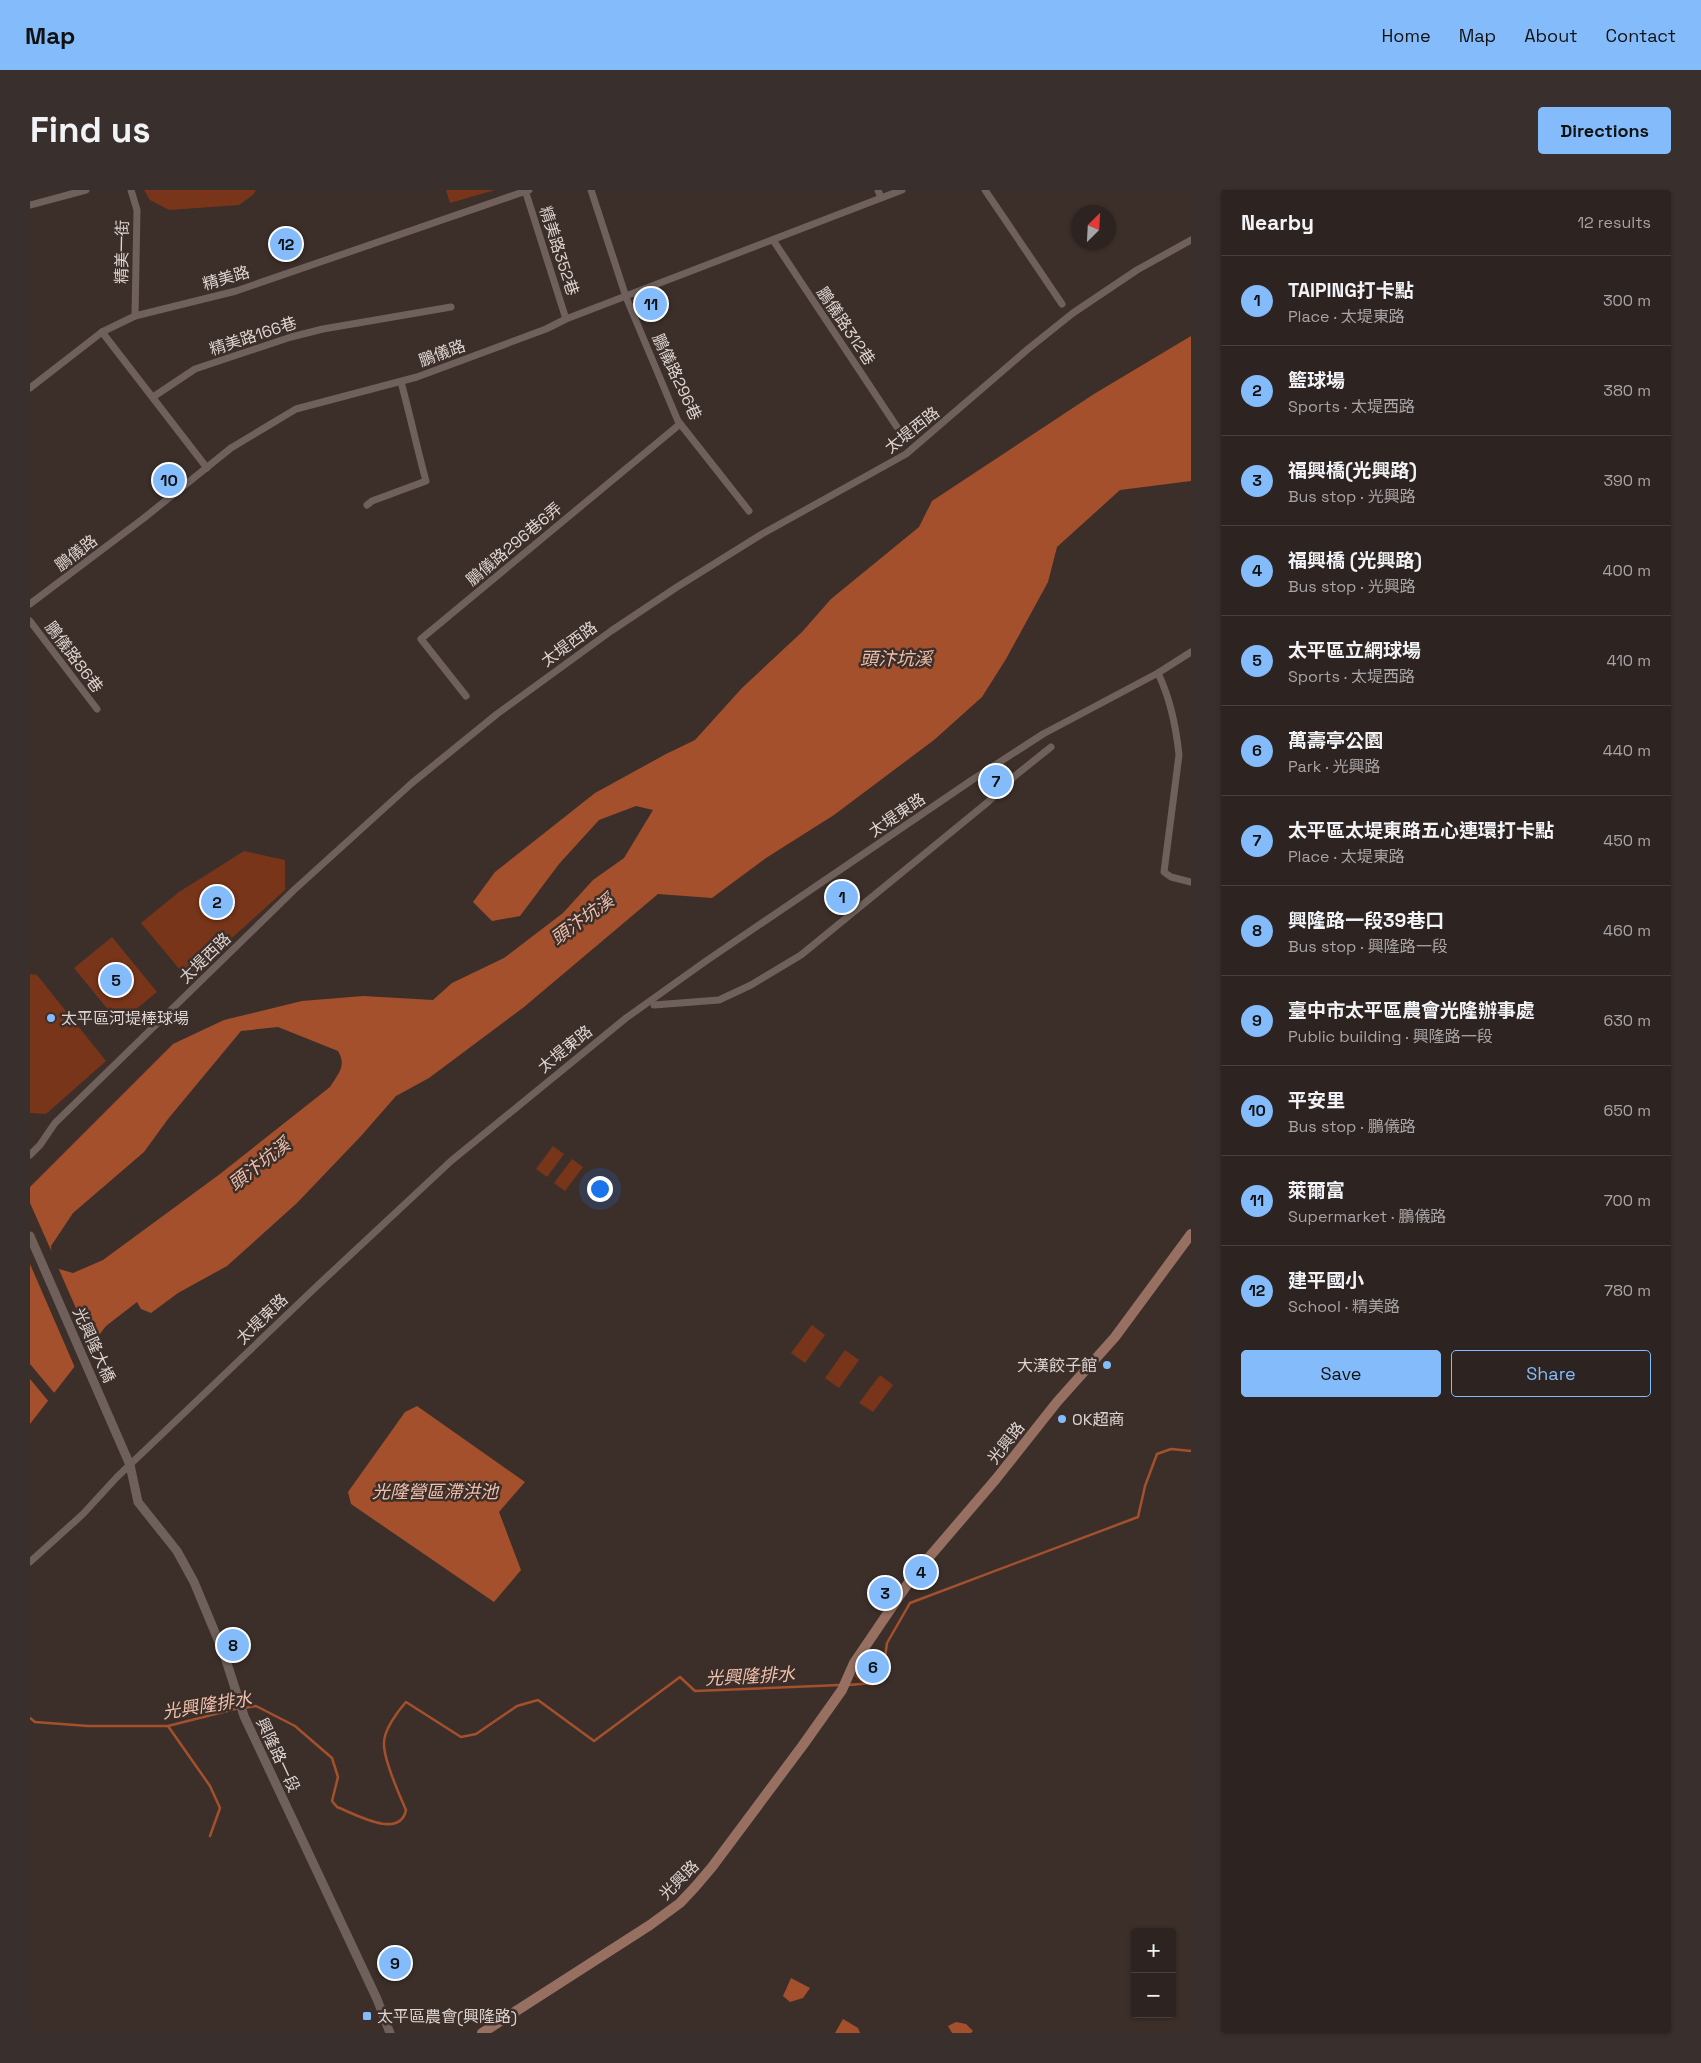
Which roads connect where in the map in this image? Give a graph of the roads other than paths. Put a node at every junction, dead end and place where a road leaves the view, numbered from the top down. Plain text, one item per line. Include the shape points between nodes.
1 (86, 190) edge
2 (131, 190) edge
3 (526, 190) edge
4 (591, 190) edge
5 (878, 190) edge
6 (902, 190) edge
7 (985, 190) edge
8 (881, 198) junction
9 (30, 205) edge
10 (773, 240) junction
11 (1191, 240) edge
12 (626, 297) junction
13 (1062, 304) dead end
14 (451, 306) dead end
15 (135, 316) junction
16 (566, 319) junction
17 (102, 332) junction
18 (401, 382) junction
19 (30, 388) edge
20 (153, 397) junction
21 (680, 424) junction
22 (897, 427) dead end
23 (206, 468) junction
24 (367, 505) dead end
25 (749, 511) dead end
26 (30, 604) edge
27 (30, 621) edge
28 (1191, 652) edge
29 (1158, 673) junction
30 (466, 696) dead end
31 (97, 709) dead end
32 (1051, 747) dead end
33 (1191, 882) edge
34 (654, 1005) dead end
35 (30, 1155) edge
36 (1191, 1234) edge
37 (30, 1236) edge
38 (130, 1465) junction
39 (30, 1562) edge
40 (390, 2033) edge
41 (482, 2033) edge

1 - 9 street
2 - 15 street, 精美一街 via 137,210
3 - 15 street, 精美路 via 236,291
3 - 16 street, 精美路352巷
4 - 12 street, 鵬儀路296巷
5 - 8 street
6 - 8 street, 鵬儀路
7 - 13 street
8 - 10 street, 鵬儀路
10 - 12 street, 鵬儀路
10 - 22 street, 鵬儀路312巷
11 - 35 street, 太堤西路 via 1137,270 1073,313 906,454 762,534 677,587 497,714 412,783 294,890 55,1123
12 - 16 street, 鵬儀路
12 - 21 street, 鵬儀路296巷
14 - 20 street, 精美路166巷 via 291,337 195,369
15 - 17 street, 精美路
16 - 18 street, 鵬儀路
17 - 19 street, 精美路
17 - 20 street
18 - 23 street, 鵬儀路 via 296,408 231,448
18 - 24 street via 426,481
20 - 23 street
21 - 25 street, 鵬儀路296巷
21 - 30 street, 鵬儀路296巷6弄 via 422,638
23 - 26 street, 鵬儀路
27 - 31 street, 鵬儀路86巷
28 - 29 street, 太堤東路
29 - 33 street via 1168,693 1179,754 1164,872
29 - 38 street, 太堤東路 via 1043,734 972,780 626,1018 451,1161
32 - 34 street via 801,955 719,1000
36 - 41 main road, 光興路 via 1115,1337 913,1576 859,1655 842,1690 712,1867 680,1903 650,1925
37 - 38 street, 光興隆大橋
38 - 39 street, 太堤東路
38 - 40 street, 興隆路一段 via 138,1502 177,1551 194,1582 224,1654 244,1716 378,1999

